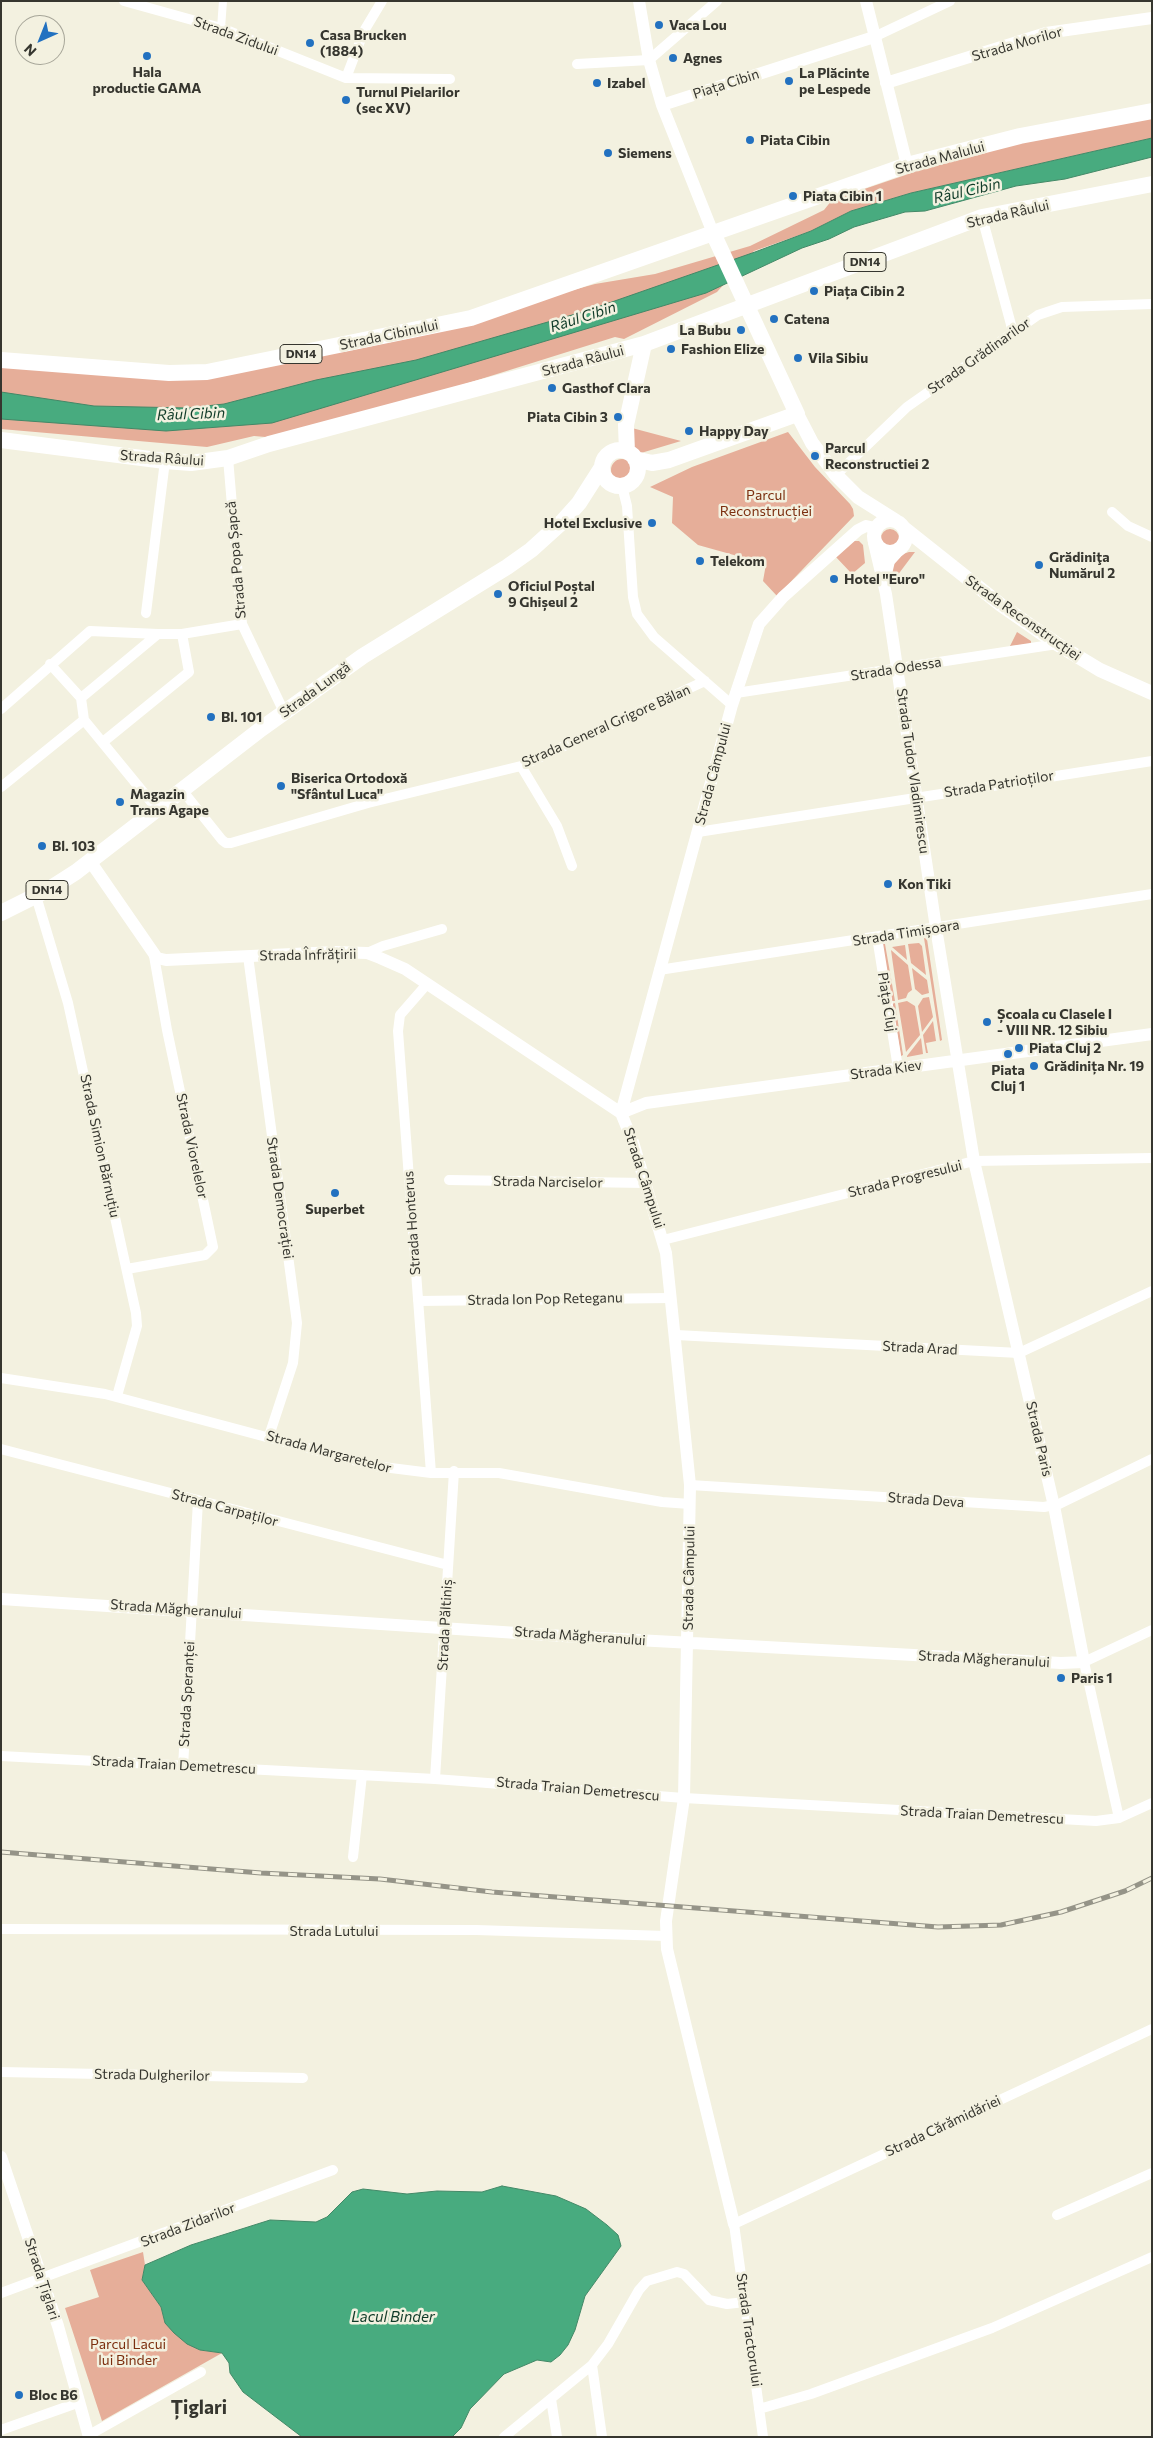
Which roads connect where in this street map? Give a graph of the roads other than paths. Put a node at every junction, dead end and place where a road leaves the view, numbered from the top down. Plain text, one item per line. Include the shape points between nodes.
1 (124, 1) edge
2 (223, 1) edge
3 (382, 1) edge
4 (639, 1) edge
5 (717, 1) edge
6 (866, 1) edge
7 (950, 1) edge
8 (1152, 18) edge
9 (221, 28) junction
10 (874, 37) junction
11 (649, 60) junction
12 (577, 64) dead end
13 (346, 78) junction
14 (450, 80) dead end
15 (886, 83) junction
16 (662, 105) junction
17 (1152, 111) edge
18 (906, 165) junction
19 (1152, 184) edge
20 (982, 217) junction
21 (733, 226) joint
22 (716, 238) junction
23 (744, 301) junction
24 (1152, 304) edge
25 (1013, 332) junction
26 (644, 344) junction
27 (1, 360) edge
28 (797, 414) junction
29 (626, 425) junction
30 (1, 440) edge
31 (631, 455) junction
32 (228, 458) junction
33 (165, 461) junction
34 (604, 462) junction
35 (836, 475) junction
36 (618, 486) junction
37 (858, 496) junction
38 (579, 503) junction
39 (1112, 512) dead end
40 (900, 524) junction
41 (875, 534) junction
42 (1152, 537) edge
43 (901, 547) junction
44 (939, 557) junction
45 (885, 588) junction
46 (146, 613) dead end
47 (242, 624) junction
48 (158, 634) junction
49 (182, 634) junction
50 (1057, 644) junction
51 (50, 664) junction
52 (898, 669) junction
53 (705, 681) junction
54 (1152, 694) edge
55 (81, 698) junction
56 (734, 699) junction
57 (1, 709) edge
58 (284, 712) junction
59 (84, 720) junction
60 (102, 742) junction
61 (1152, 761) edge
62 (521, 766) junction
63 (1, 787) edge
64 (182, 790) junction
65 (918, 797) junction
66 (157, 809) junction
67 (698, 832) junction
68 (90, 861) junction
69 (572, 866) dead end
70 (1152, 894) edge
71 (36, 896) junction
72 (1, 913) edge
73 (936, 928) junction
74 (442, 929) dead end
75 (877, 937) junction
76 (367, 954) junction
77 (154, 956) junction
78 (248, 956) junction
79 (659, 970) junction
80 (427, 984) junction
81 (1152, 1034) edge
82 (956, 1060) junction
83 (898, 1068) junction
84 (621, 1113) junction
85 (1152, 1158) edge
86 (974, 1161) junction
87 (449, 1180) dead end
88 (646, 1183) junction
89 (663, 1240) junction
90 (127, 1269) junction
91 (1152, 1291) edge
92 (671, 1298) junction
93 (418, 1301) junction
94 (676, 1335) junction
95 (1019, 1353) junction
96 (1, 1378) edge
97 (117, 1396) junction
98 (269, 1436) junction
99 (1, 1449) edge
100 (1152, 1459) edge
101 (454, 1471) junction
102 (431, 1473) junction
103 (690, 1485) junction
104 (198, 1500) junction
105 (690, 1504) junction
106 (1054, 1506) junction
107 (448, 1565) junction
108 (1, 1598) edge
109 (192, 1610) junction
110 (444, 1627) junction
111 (1152, 1630) edge
112 (689, 1642) junction
113 (1084, 1662) junction
114 (1, 1756) edge
115 (183, 1767) junction
116 (362, 1775) junction
117 (435, 1779) junction
118 (684, 1798) junction
119 (1152, 1803) edge
120 (1119, 1818) junction
121 (353, 1857) dead end
122 (1, 1929) edge
123 (666, 1936) junction
124 (1152, 2029) edge
125 (1, 2072) edge
126 (303, 2078) dead end
127 (1, 2157) edge
128 (333, 2170) dead end
129 (1152, 2173) edge
130 (6, 2186) edge
131 (1057, 2215) dead end
132 (734, 2224) junction
133 (1152, 2257) edge
134 (43, 2279) junction
135 (1, 2294) edge
136 (745, 2302) junction
137 (592, 2365) junction
138 (201, 2372) dead end
139 (551, 2399) junction
140 (80, 2402) junction
141 (760, 2409) junction
142 (1, 2430) edge
143 (89, 2436) edge
144 (504, 2437) edge
145 (557, 2437) edge
146 (602, 2437) edge
147 (763, 2437) edge

1 - 9 street, Strada Zidului
2 - 9 street
3 - 13 street via 364,31
4 - 11 street
5 - 11 street
6 - 10 street
7 - 10 street
8 - 15 street, Strada Morilor via 1046,33
9 - 13 street, Strada Zidului
10 - 15 street
10 - 16 street, Piața Cibin
11 - 12 street
11 - 16 street
13 - 14 street
15 - 18 street
16 - 22 street
17 - 18 main road, Strada Malului / DN14 via 1020,136
18 - 21 main road, Strada Malului / DN14
19 - 20 main road, Strada Râului / DN14
20 - 23 main road, Strada Râului / DN14
20 - 25 street
21 - 22 main road, Strada Cibinului / DN14
22 - 23 main road
22 - 27 main road, Strada Cibinului / DN14 via 471,318 208,372 169,374
23 - 26 main road, Strada Râului / DN14
23 - 28 main road, Strada Reconstrucției
24 - 25 street, Strada Grădinarilor via 1062,307 1048,310
25 - 35 street, Strada Grădinarilor via 907,407
26 - 29 main road, Strada Lungă / DN14
26 - 32 main road, Strada Râului / DN14 via 269,444
28 - 31 main road via 669,460 652,463
28 - 35 main road, Strada Reconstrucției via 812,443
29 - 31 main road, Strada Lungă / DN14
29 - 34 main road, Strada Lungă / DN14
30 - 33 main road, Strada Râului / DN14
31 - 34 main road via 615,451
31 - 36 main road, DN14 via 638,467 636,476 630,483
32 - 33 main road, Strada Râului / DN14 via 191,463
32 - 47 street, Strada Popa Șapcă
33 - 46 street
34 - 36 main road via 606,480
34 - 38 main road, Strada Lungă / DN14
35 - 37 main road, Strada Reconstrucției
36 - 38 main road, Strada Lungă / DN14
36 - 53 street via 627,506 633,598 637,614 654,637
37 - 40 main road, Strada Reconstrucției
37 - 41 main road
38 - 58 main road, Strada Lungă / DN14 via 562,522 507,567 363,656
39 - 42 street via 1128,526
40 - 41 main road via 885,520
40 - 43 main road via 906,536
40 - 44 main road, Strada Reconstrucției
41 - 43 main road via 880,549 887,552
41 - 45 street, Strada Tudor Vladimirescu
41 - 56 street, Strada Câmpului via 862,527 764,617 755,632
43 - 44 main road
43 - 45 street via 887,567
44 - 50 main road, Strada Reconstrucției
45 - 52 street, Strada Tudor Vladimirescu
47 - 49 street
47 - 58 street, Strada Popa Șapcă
48 - 49 street
48 - 51 street via 90,631
48 - 55 street
49 - 60 street via 189,672
50 - 52 street, Strada Odessa
50 - 54 main road, Strada Reconstrucției via 1100,670
51 - 55 street
51 - 57 street
52 - 56 street, Strada Odessa
52 - 65 street, Strada Tudor Vladimirescu
53 - 56 street
53 - 62 street, Strada General Grigore Bălan
55 - 59 street
56 - 67 street, Strada Câmpului
58 - 64 main road, Strada Lungă / DN14
59 - 60 street
59 - 63 street
60 - 66 street
61 - 65 street, Strada Patrioților
62 - 64 street, Strada General Grigore Bălan via 368,803 231,843 222,840
62 - 69 street via 557,826
64 - 66 main road, Strada Lungă / DN14
65 - 67 street, Strada Patrioților
65 - 73 street, Strada Tudor Vladimirescu
66 - 68 main road, Strada Lungă / DN14
67 - 79 street, Strada Câmpului
68 - 71 main road, Strada Lungă / DN14
68 - 77 street
70 - 73 street, Strada Timișoara
71 - 72 main road, Strada Lungă / DN14
71 - 90 street, Strada Simion Bărnuțiu via 68,1003
73 - 75 street, Strada Timișoara
73 - 82 street, Strada Tudor Vladimirescu
74 - 76 street via 382,946
75 - 79 street, Strada Timișoara
75 - 83 street, Piața Cluj
76 - 78 street, Strada Înfrățirii via 335,952
76 - 80 street, Strada Înfrățirii via 398,966
77 - 78 street, Strada Înfrățirii via 166,960
77 - 90 street, Strada Viorelelor via 213,1247 205,1256
78 - 98 street, Strada Democrației via 296,1323 293,1363
79 - 84 street, Strada Câmpului
80 - 84 street, Strada Înfrățirii
80 - 93 street, Strada Honterus via 400,1015 398,1026
81 - 82 street, Strada Kiev
82 - 83 street, Strada Kiev
82 - 86 street, Strada Paris
83 - 84 street, Strada Kiev via 646,1103
84 - 88 street, Strada Câmpului
85 - 86 street, Strada Progresului
86 - 89 street, Strada Progresului
86 - 95 street, Strada Paris
87 - 88 street, Strada Narciselor
88 - 89 street, Strada Câmpului
89 - 92 street, Strada Câmpului
90 - 97 street, Strada Simion Bărnuțiu via 137,1321
91 - 95 street, Strada Arad
92 - 93 street, Strada Ion Pop Reteganu
92 - 94 street, Strada Câmpului
93 - 102 street, Strada Honterus
94 - 95 street, Strada Arad
94 - 103 street, Strada Câmpului
95 - 106 street, Strada Paris
96 - 97 street, Strada Margaretelor
97 - 98 street, Strada Margaretelor
98 - 102 street, Strada Margaretelor via 375,1466
99 - 104 street, Strada Carpaților
100 - 106 street, Strada Deva
101 - 102 street, Strada Margaretelor
101 - 105 street, Strada Margaretelor via 499,1473 662,1502
101 - 107 street, Strada Păltiniș
103 - 105 street, Strada Câmpului
103 - 106 street, Strada Deva
104 - 107 street, Strada Carpaților
104 - 109 street, Strada Speranței
105 - 112 street, Strada Câmpului
106 - 113 street, Strada Paris
107 - 110 street, Strada Păltiniș
108 - 109 street, Strada Măgheranului
109 - 110 street, Strada Măgheranului
109 - 115 street, Strada Speranței
110 - 112 street, Strada Măgheranului
110 - 117 street, Strada Păltiniș
111 - 113 street, Strada Măgheranului
112 - 113 street, Strada Măgheranului
112 - 118 street, Strada Câmpului
113 - 120 street, Strada Paris
114 - 115 street, Strada Traian Demetrescu
115 - 116 street, Strada Traian Demetrescu
116 - 117 street, Strada Traian Demetrescu
116 - 121 street
117 - 118 street, Strada Traian Demetrescu
118 - 120 street, Strada Traian Demetrescu via 1096,1821
118 - 123 street, Strada Câmpului
119 - 120 street, Strada Traian Demetrescu
122 - 123 street, Strada Lutului via 476,1930
123 - 132 street, Strada Câmpului via 669,1964
124 - 132 street, Strada Cărămidăriei
125 - 126 street, Strada Dulgherilor
127 - 130 street, Strada Țiglari
128 - 134 street, Strada Zidarilor
129 - 131 street
130 - 134 street, Strada Țiglari
132 - 136 street, Strada Tractorului
133 - 141 street via 992,2328 811,2394
134 - 135 street, Strada Zidarilor
134 - 140 street, Strada Țiglari
136 - 137 street via 727,2304 709,2300 684,2274 677,2272 647,2281 638,2290 608,2344
136 - 141 street, Strada Tractorului
137 - 139 street
137 - 146 street
138 - 143 street
139 - 144 street
139 - 145 street
140 - 142 street
140 - 143 street, Strada Țiglari
141 - 147 street, Strada Tractorului

